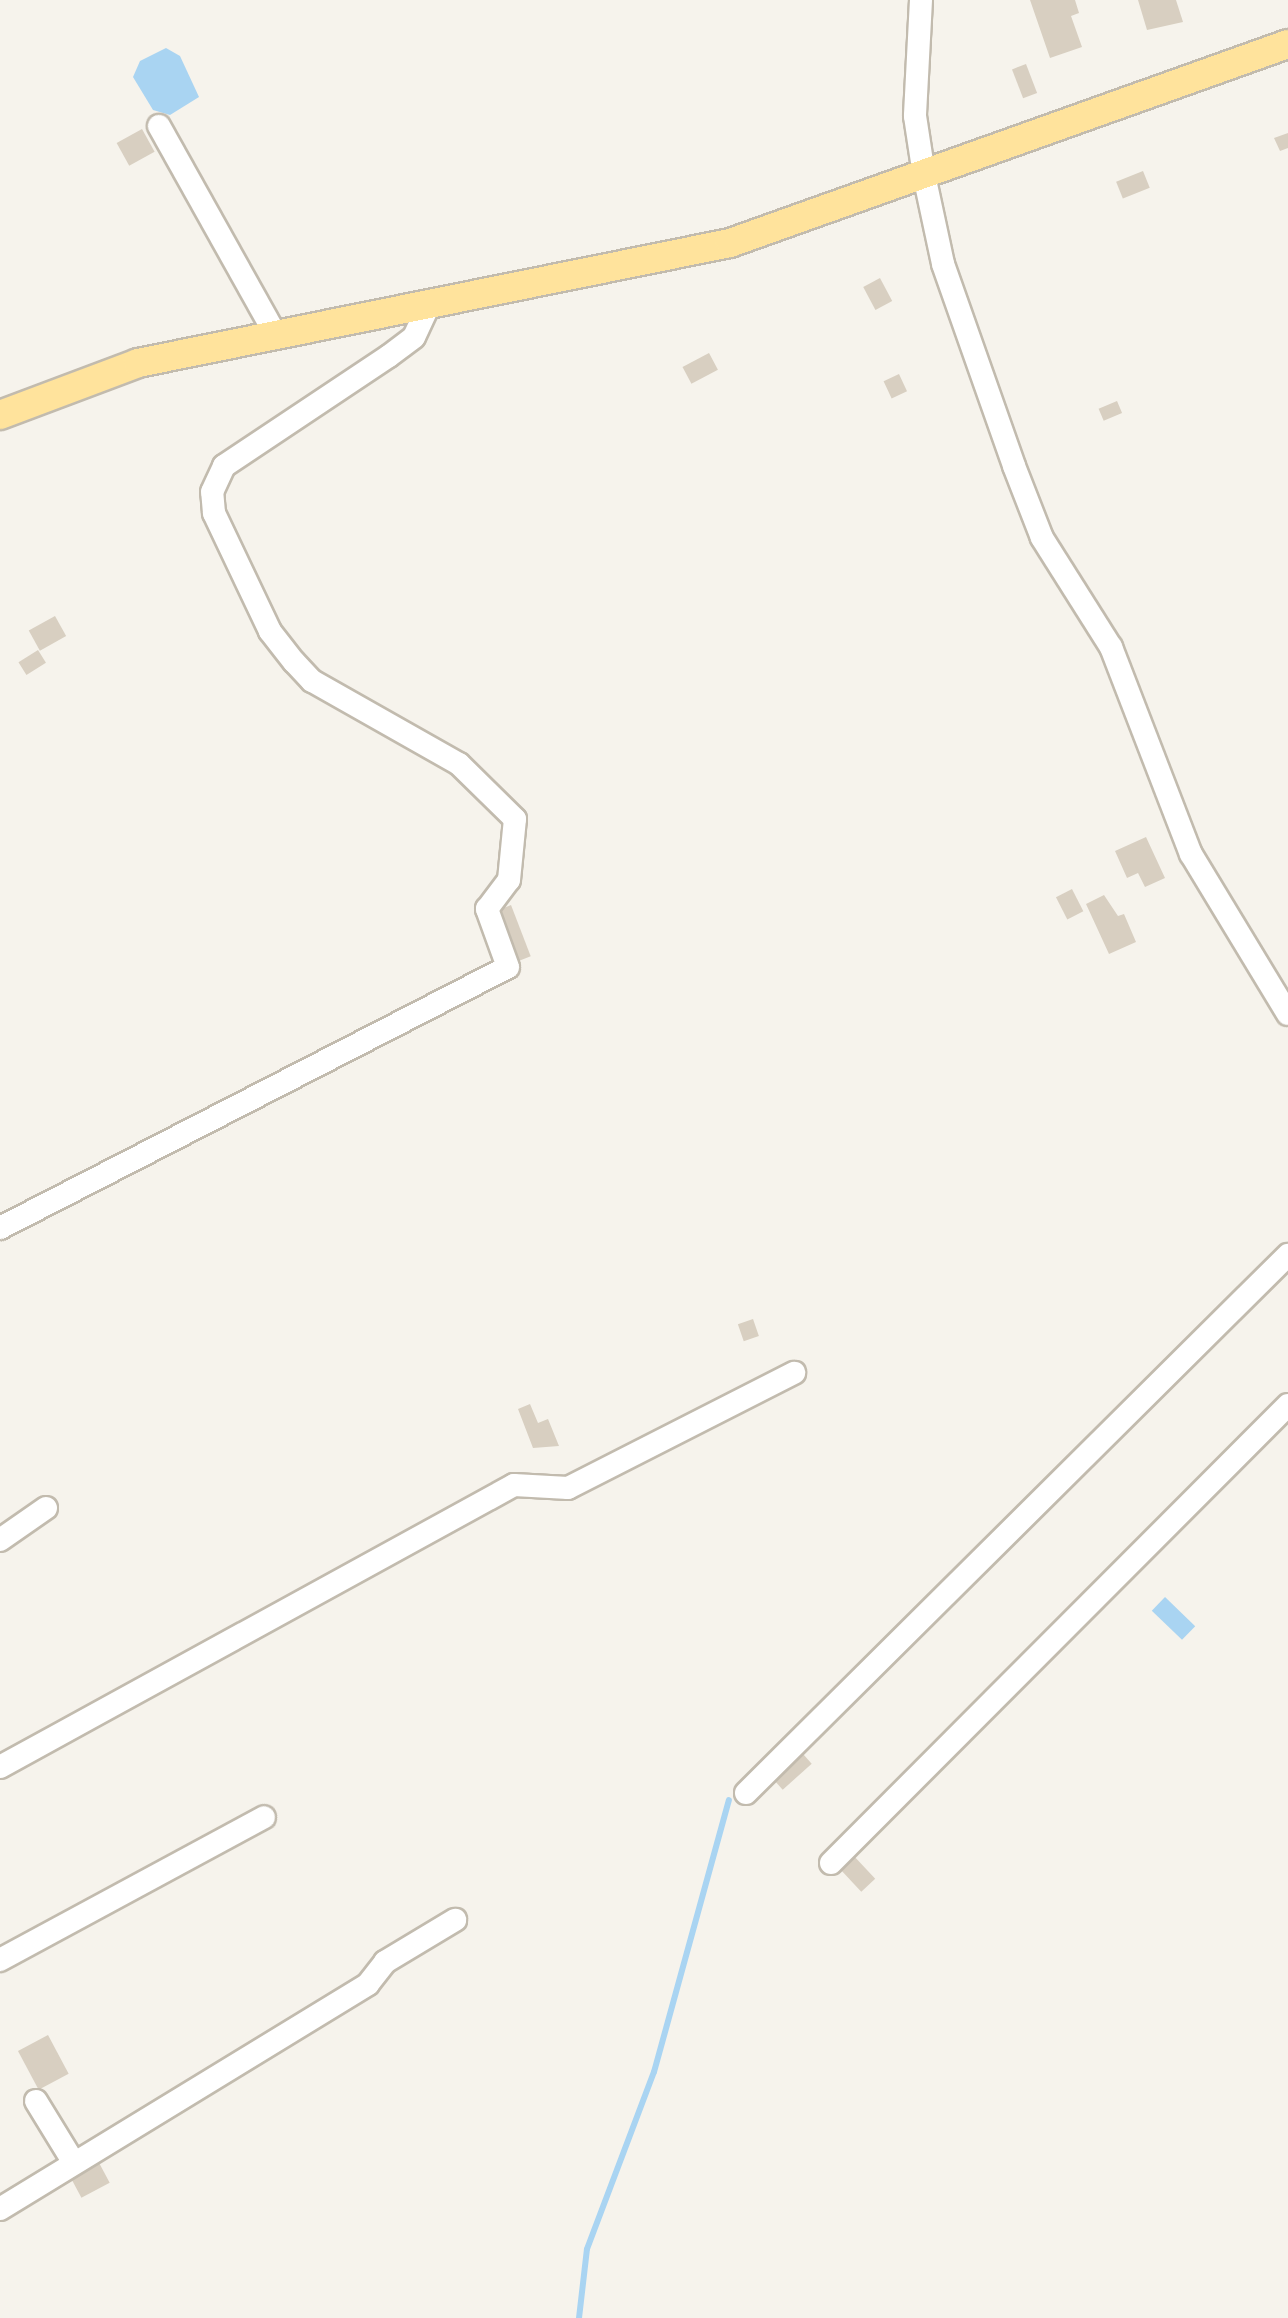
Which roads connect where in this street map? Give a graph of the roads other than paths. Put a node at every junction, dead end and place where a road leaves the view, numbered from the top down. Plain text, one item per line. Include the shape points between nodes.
1 (921, 0) edge
2 (1288, 44) edge
3 (159, 126) dead end
4 (924, 175) junction
5 (428, 307) junction
6 (276, 335) junction
7 (0, 415) edge
8 (1288, 1014) edge
9 (0, 1228) edge
10 (1288, 1255) edge
11 (794, 1373) dead end
12 (1288, 1405) edge
13 (46, 1508) dead end
14 (0, 1540) edge
15 (0, 1767) edge
16 (746, 1793) dead end
17 (264, 1817) dead end
18 (831, 1863) dead end
19 (455, 1920) dead end
20 (0, 1960) edge
21 (36, 2101) dead end
22 (74, 2163) junction
23 (0, 2209) edge

1 - 4 street via 915,116
2 - 4 main road
3 - 6 street
4 - 5 main road via 730,243
4 - 8 street via 943,264 1042,538 1111,647 1191,854
5 - 6 main road
5 - 9 street via 425,323 402,347 224,466 212,492 214,513 270,631 312,681 459,764 515,819 509,880 487,909 508,967
6 - 7 main road via 138,363
10 - 16 street
11 - 15 street via 568,1488 514,1485
12 - 18 street
13 - 14 street
17 - 20 street
19 - 22 street via 385,1962 368,1984
21 - 22 street
22 - 23 street

